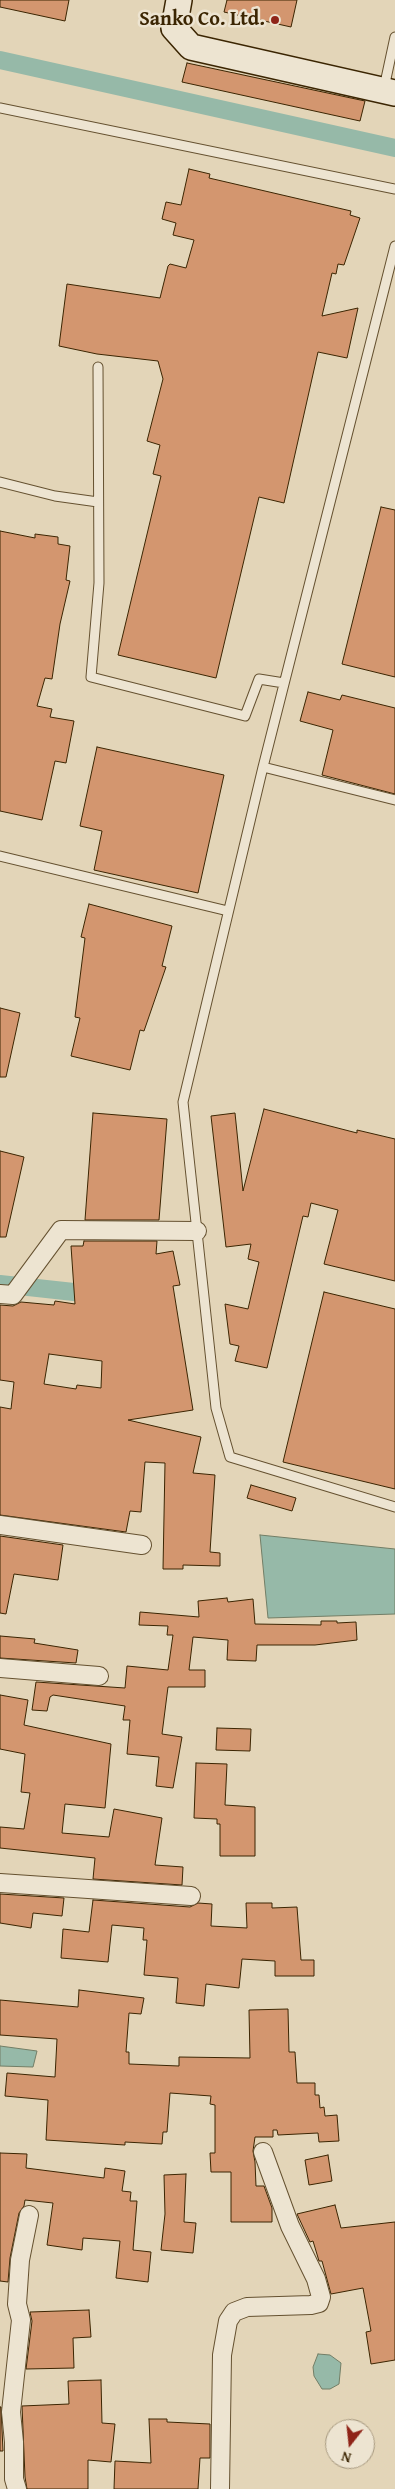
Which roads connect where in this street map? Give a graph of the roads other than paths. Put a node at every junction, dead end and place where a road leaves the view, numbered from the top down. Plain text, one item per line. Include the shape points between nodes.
1 (179, 0) edge
2 (395, 37) edge
3 (389, 92) edge
4 (0, 108) edge
5 (395, 189) edge
6 (395, 246) edge
7 (98, 367) dead end
8 (0, 482) edge
9 (98, 502) junction
10 (284, 683) junction
11 (263, 767) junction
12 (395, 800) edge
13 (0, 856) edge
14 (228, 911) junction
15 (197, 1231) junction
16 (0, 1294) edge
17 (395, 1507) edge
18 (0, 1525) edge
19 (142, 1545) dead end
20 (0, 1668) edge
21 (99, 1676) dead end
22 (0, 1883) edge
23 (191, 1896) dead end
24 (263, 2152) dead end
25 (28, 2215) dead end
26 (17, 2489) edge
27 (220, 2489) edge

1 - 3 street via 174,28 192,48
2 - 3 lane
4 - 5 lane
6 - 10 lane
7 - 9 lane
8 - 9 lane via 55,496
9 - 10 lane via 100,583 91,677 246,716 259,678
10 - 11 lane
11 - 12 lane
11 - 14 lane
13 - 14 lane
14 - 15 lane via 183,1102
15 - 16 street via 62,1230 13,1295
15 - 17 lane via 216,1408 230,1457
18 - 19 street
20 - 21 street
22 - 23 street
24 - 27 street via 321,2297 319,2303 311,2305 247,2307 234,2312 228,2321 222,2355
25 - 26 street via 20,2260 17,2304 21,2320 11,2412

